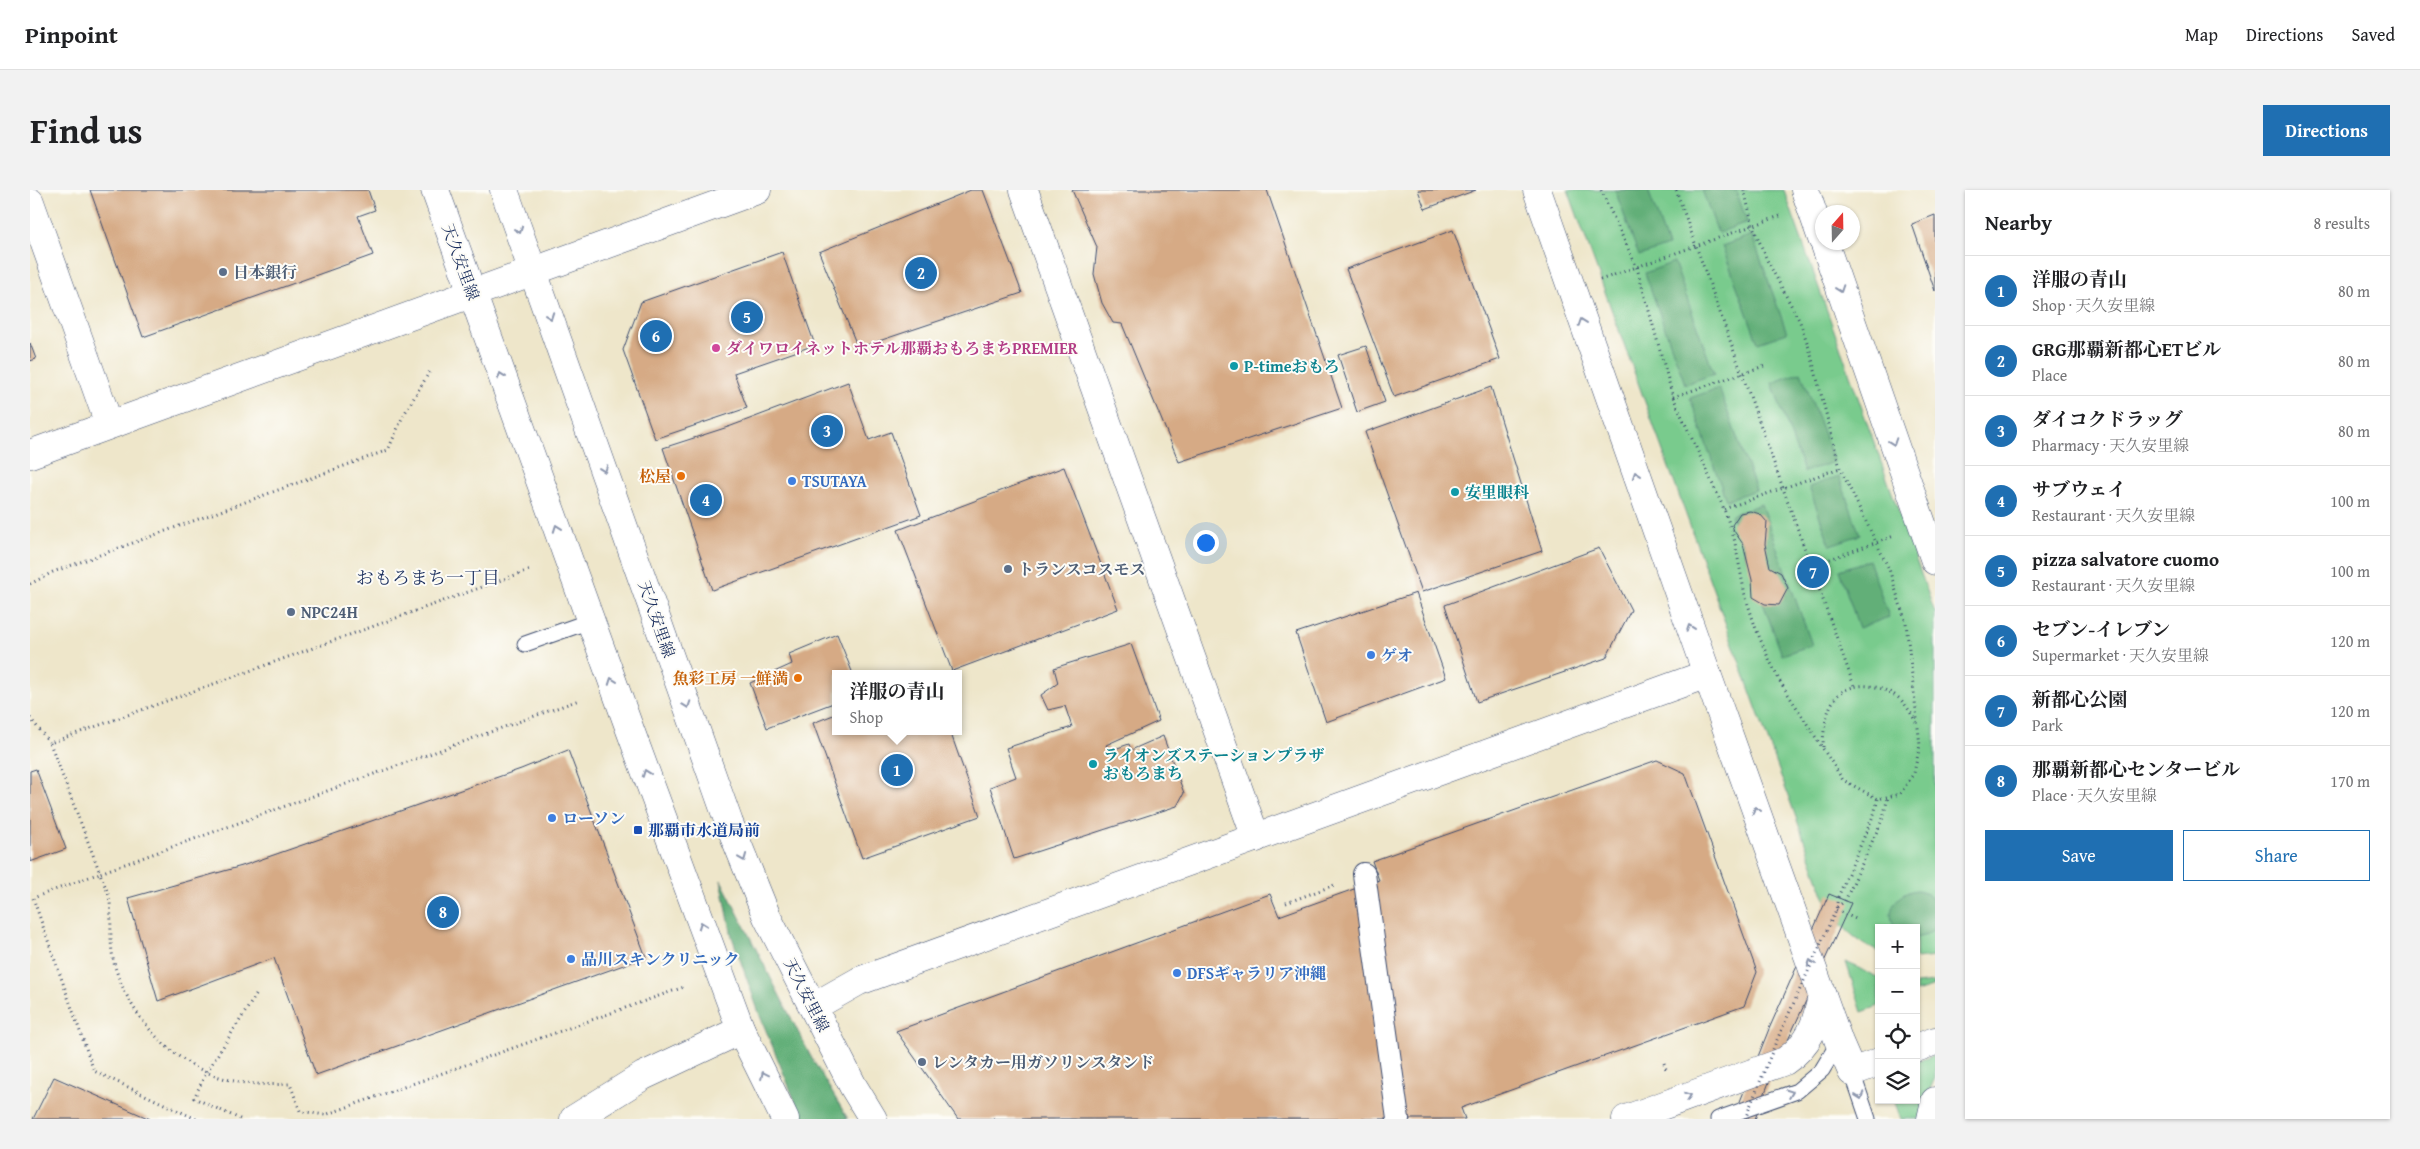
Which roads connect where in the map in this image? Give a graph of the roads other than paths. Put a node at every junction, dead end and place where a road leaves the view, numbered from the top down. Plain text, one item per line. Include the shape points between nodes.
1 (435, 190) edge
2 (504, 190) edge
3 (757, 190) edge
4 (1024, 190) edge
5 (1537, 190) edge
6 (1808, 197) edge
7 (30, 202) edge
8 (1815, 218) edge
9 (1826, 250) edge
10 (534, 270) junction
11 (472, 294) junction
12 (109, 424) junction
13 (30, 454) edge
14 (1935, 561) edge
15 (590, 621) junction
16 (525, 644) dead end
17 (1707, 674) junction
18 (1256, 838) junction
19 (1364, 874) road end
20 (1822, 995) junction
21 (813, 1007) junction
22 (741, 1030) junction
23 (1935, 1041) edge
24 (1839, 1042) junction
25 (1920, 1047) edge
26 (1875, 1063) edge
27 (1852, 1072) junction
28 (1935, 1101) edge
29 (574, 1119) edge
30 (785, 1119) edge
31 (873, 1119) edge
32 (1398, 1119) edge
33 (1626, 1119) edge
34 (1718, 1119) edge
35 (1868, 1119) edge
36 (1930, 1119) edge

1 - 11 street, 天久安里線
2 -> 10 street, 天久安里線
3 - 10 street
4 - 18 street
17 -> 5 street
6 - 8 street
7 - 12 street
9 -> 14 street
10 - 11 street
10 -> 21 street, 天久安里線 via 728,823 767,917
11 - 12 street
15 -> 11 street, 天久安里線
12 - 13 street
15 - 16 lane
22 -> 15 street, 天久安里線
17 - 18 street
20 -> 17 street
18 - 21 street via 859,980
19 - 32 street
20 - 24 street
33 -> 20 street via 1786,1061 1803,1048 1809,1038
21 - 31 street, 天久安里線
22 - 29 street via 643,1076
30 -> 22 street, 天久安里線
23 - 25 street
24 - 27 street
34 -> 24 lane via 1797,1091 1822,1070
26 - 27 street
27 -> 35 lane
28 - 36 street

